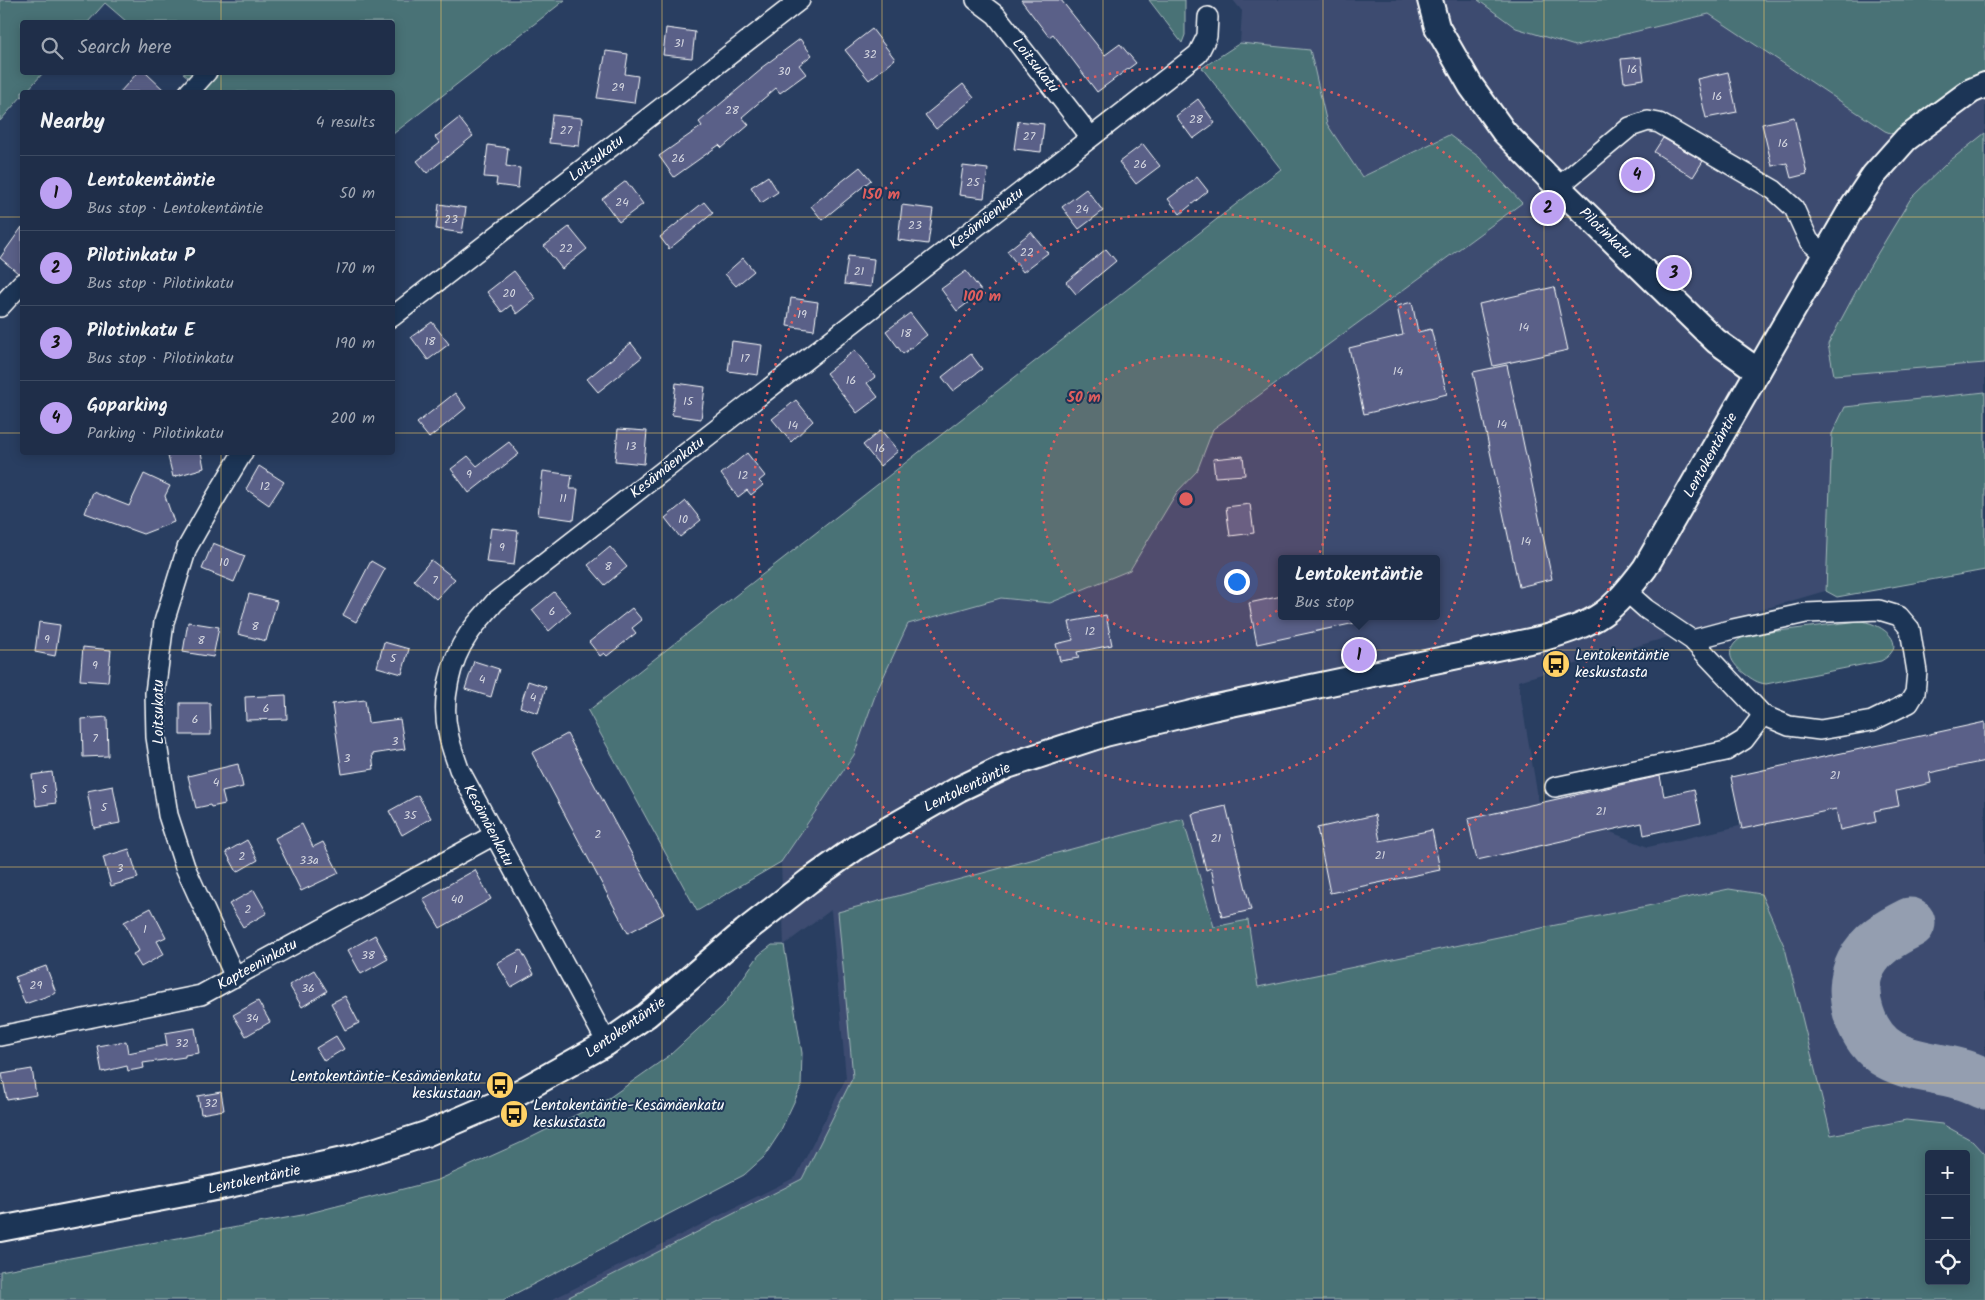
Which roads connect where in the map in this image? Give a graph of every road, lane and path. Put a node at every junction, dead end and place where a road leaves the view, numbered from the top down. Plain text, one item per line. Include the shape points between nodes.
1 (800, 0) edge
2 (976, 0) edge
3 (1430, 0) edge
4 (1208, 17) dead end
5 (204, 75) edge
6 (1985, 85) edge
7 (191, 90) edge
8 (1090, 136) junction
9 (1558, 187) junction
10 (1825, 255) junction
11 (20, 285) edge
12 (0, 307) edge
13 (395, 315) edge
14 (1758, 371) junction
15 (241, 455) edge
16 (1627, 592) junction
17 (1692, 640) junction
18 (1763, 715) junction
19 (1555, 787) dead end
20 (494, 835) junction
21 (235, 977) junction
22 (0, 1036) edge
23 (607, 1043) junction
24 (0, 1229) edge

1 - 13 street, Loitsukatu
2 - 8 street, Loitsukatu via 996,15
3 - 9 street, Pilotinkatu via 1437,27 1471,86 1504,132
4 - 8 street, Kesämäenkatu via 1207,36 1198,54
5 - 7 street
6 - 10 street, Lentokentäntie via 1971,91 1906,139 1874,175
8 - 20 street, Kesämäenkatu via 495,602 467,637 459,653 445,710 459,769
9 - 10 street via 1630,127 1648,121 1659,123 1774,190 1794,208 1809,241
9 - 14 street, Pilotinkatu via 1716,341
10 - 14 street, Lentokentäntie
11 - 12 street
14 - 16 street, Lentokentäntie via 1645,568
15 - 21 street, Loitsukatu via 187,548 164,622 155,693 156,737 168,815 185,867
16 - 17 street via 1646,610
16 - 23 street, Lentokentäntie via 1600,617 1544,638 1212,708 1105,734 1007,766 912,814 849,853 744,931 647,1015
17 - 18 street
17 - 18 street via 1815,613 1879,610 1899,616 1910,629 1917,672 1915,693 1909,703 1872,721 1820,730 1789,726
18 - 19 street via 1744,740 1726,751
20 - 21 street, Kapteeninkatu
20 - 23 street, Kesämäenkatu
21 - 22 street, Kapteeninkatu via 201,995
23 - 24 street, Lentokentäntie via 506,1100 426,1134 352,1158

